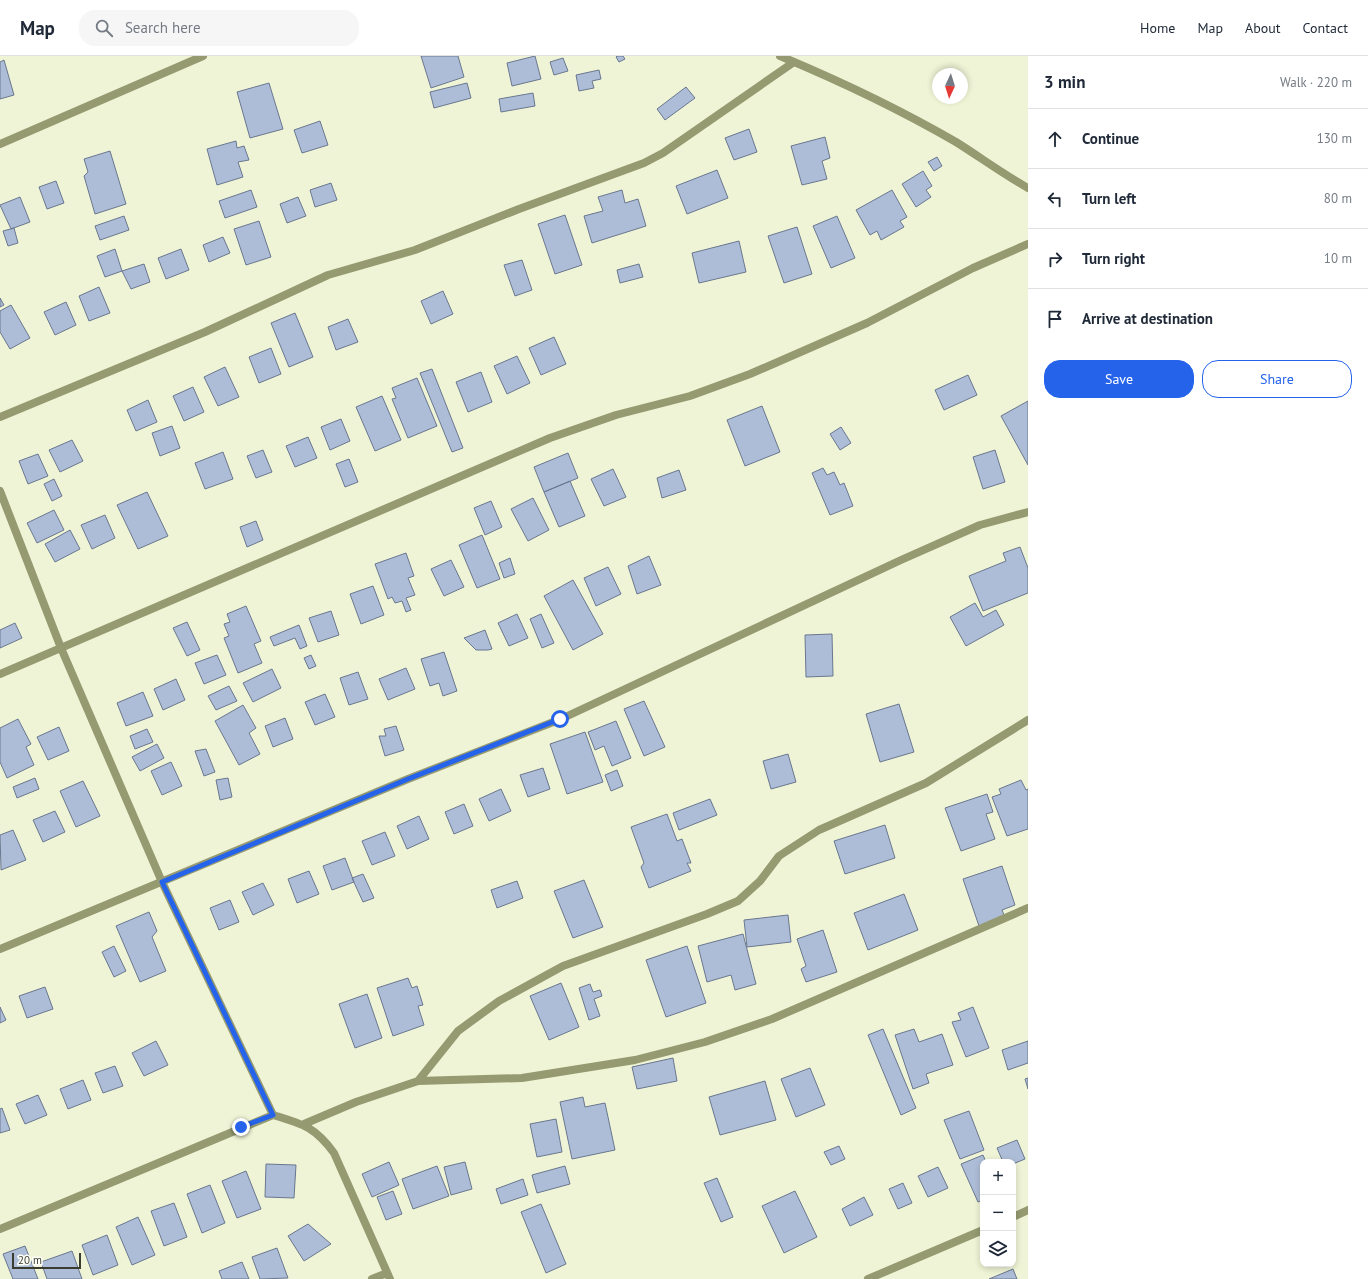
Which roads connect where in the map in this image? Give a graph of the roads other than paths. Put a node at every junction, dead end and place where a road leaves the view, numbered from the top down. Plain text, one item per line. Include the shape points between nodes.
1 (203, 56) edge
2 (780, 56) edge
3 (794, 62) junction
4 (0, 144) edge
5 (1028, 188) edge
6 (1028, 244) edge
7 (0, 417) edge
8 (0, 491) edge
9 (1028, 512) edge
10 (61, 648) junction
11 (0, 674) edge
12 (1028, 720) edge
13 (162, 882) junction
14 (1028, 908) edge
15 (0, 949) edge
16 (418, 1081) junction
17 (273, 1115) junction
18 (304, 1124) junction
19 (1028, 1210) edge
20 (1016, 1216) edge
21 (0, 1229) edge
22 (981, 1231) edge
23 (388, 1276) edge
24 (372, 1279) edge
25 (868, 1279) edge

1 - 4 street
2 - 3 street
3 - 5 street via 867,94 956,143
3 - 7 street via 663,153 644,163 518,208 415,250 328,275 205,332
6 - 10 street via 973,268 867,323 750,374 690,396 616,415 550,438
8 - 10 street
9 - 13 street via 980,525 560,719 408,779
10 - 11 street
10 - 13 street
12 - 16 street via 926,783 819,830 779,856 760,881 738,901 563,966 499,1001 458,1031
13 - 15 street
13 - 17 street
14 - 16 street via 772,1019 705,1042 635,1060 522,1078
16 - 18 street via 356,1102
17 - 18 street
17 - 21 street
18 - 23 street via 322,1137 334,1153
19 - 20 street
22 - 25 street
23 - 24 street

